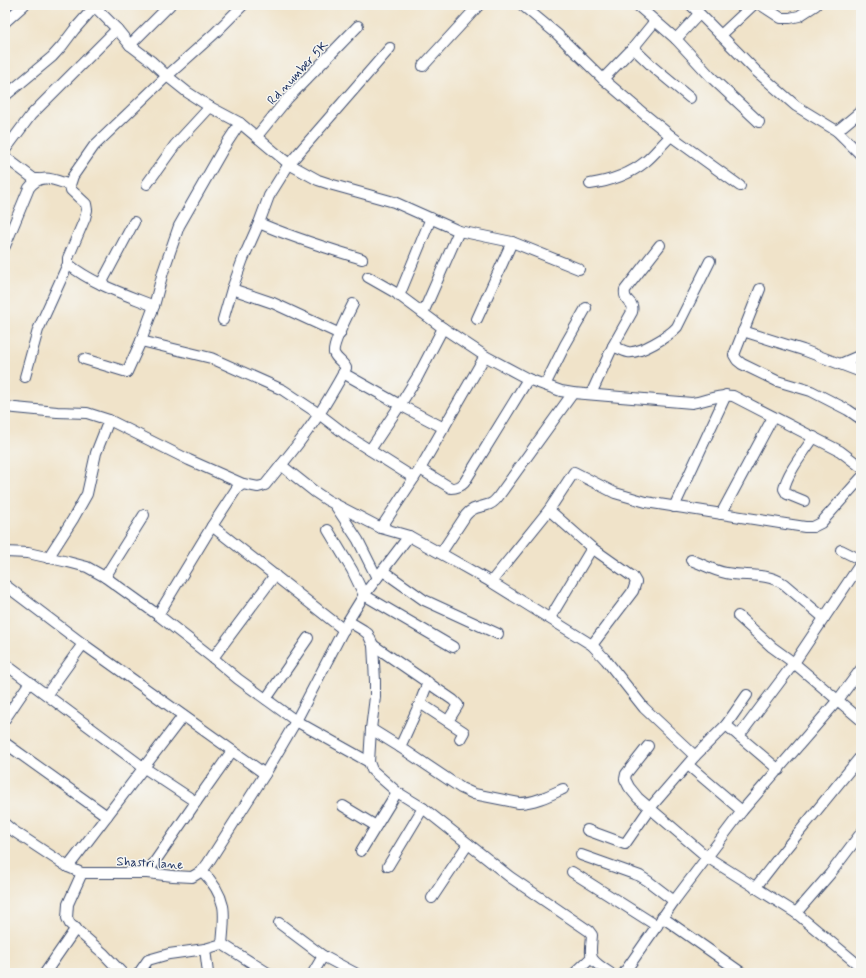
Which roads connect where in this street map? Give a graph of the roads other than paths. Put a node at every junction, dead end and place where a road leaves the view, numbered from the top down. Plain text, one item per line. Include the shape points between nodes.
1 (24, 5) edge
2 (170, 5) edge
3 (244, 5) edge
4 (480, 5) edge
5 (522, 5) edge
6 (637, 5) edge
7 (691, 5) edge
8 (753, 5) edge
9 (761, 5) edge
10 (94, 6) edge
11 (810, 7) edge
12 (700, 14) junction
13 (655, 21) junction
14 (5, 22) edge
15 (358, 26) dead end
16 (117, 29) junction
17 (721, 35) junction
18 (676, 39) junction
19 (130, 45) junction
20 (390, 48) dead end
21 (633, 48) junction
22 (424, 66) dead end
23 (167, 76) junction
24 (603, 79) junction
25 (5, 96) edge
26 (690, 98) dead end
27 (210, 107) junction
28 (861, 110) edge
29 (759, 122) dead end
30 (240, 123) junction
31 (837, 131) junction
32 (257, 136) junction
33 (671, 136) junction
34 (5, 150) edge
35 (861, 155) edge
36 (5, 157) edge
37 (289, 164) junction
38 (38, 179) junction
39 (146, 184) dead end
40 (590, 184) dead end
41 (70, 185) junction
42 (740, 186) dead end
43 (431, 218) junction
44 (134, 222) dead end
45 (259, 223) junction
46 (459, 231) junction
47 (512, 242) junction
48 (660, 245) dead end
49 (5, 246) edge
50 (362, 259) dead end
51 (710, 261) dead end
52 (68, 264) junction
53 (579, 269) dead end
54 (368, 277) dead end
55 (101, 284) junction
56 (232, 289) junction
57 (760, 289) dead end
58 (399, 296) junction
59 (353, 304) dead end
60 (154, 306) junction
61 (586, 308) dead end
62 (423, 314) junction
63 (477, 319) dead end
64 (223, 320) dead end
65 (443, 328) junction
66 (743, 331) junction
67 (340, 334) junction
68 (141, 341) junction
69 (613, 346) junction
70 (861, 354) edge
71 (485, 356) junction
72 (84, 359) dead end
73 (840, 364) junction
74 (861, 372) edge
75 (343, 373) junction
76 (25, 377) dead end
77 (528, 379) junction
78 (545, 385) junction
79 (573, 393) junction
80 (591, 394) junction
81 (726, 396) junction
82 (400, 405) junction
83 (5, 407) edge
84 (319, 414) junction
85 (773, 417) junction
86 (861, 419) edge
87 (109, 420) junction
88 (444, 428) junction
89 (814, 437) junction
90 (370, 450) junction
91 (281, 465) junction
92 (420, 468) junction
93 (861, 468) edge
94 (414, 478) junction
95 (861, 478) edge
96 (243, 484) junction
97 (804, 501) dead end
98 (334, 504) junction
99 (674, 507) junction
100 (549, 510) junction
101 (144, 514) dead end
102 (721, 514) junction
103 (212, 526) junction
104 (381, 528) junction
105 (328, 530) dead end
106 (409, 536) junction
107 (592, 548) junction
108 (841, 550) dead end
109 (5, 552) edge
110 (440, 553) junction
111 (48, 558) junction
112 (691, 560) dead end
113 (861, 562) edge
114 (380, 574) junction
115 (275, 575) junction
116 (105, 577) junction
117 (491, 582) junction
118 (5, 585) edge
119 (364, 595) junction
120 (158, 615) junction
121 (738, 616) dead end
122 (550, 618) junction
123 (824, 618) junction
124 (346, 625) junction
125 (498, 634) dead end
126 (308, 638) dead end
127 (83, 644) junction
128 (373, 645) junction
129 (592, 645) junction
130 (453, 647) dead end
131 (213, 658) junction
132 (794, 663) junction
133 (5, 664) edge
134 (861, 669) edge
135 (30, 682) junction
136 (428, 682) junction
137 (47, 694) junction
138 (747, 695) dead end
139 (266, 699) junction
140 (838, 700) junction
141 (420, 703) junction
142 (182, 716) junction
143 (5, 719) edge
144 (296, 720) junction
145 (861, 720) edge
146 (448, 721) junction
147 (726, 725) junction
148 (371, 729) junction
149 (739, 736) junction
150 (460, 739) dead end
151 (5, 743) edge
152 (648, 746) dead end
153 (400, 747) junction
154 (232, 751) junction
155 (695, 756) junction
156 (861, 756) edge
157 (369, 762) junction
158 (688, 765) junction
159 (143, 767) junction
160 (778, 770) junction
161 (265, 774) junction
162 (563, 789) dead end
163 (397, 792) junction
164 (196, 802) junction
165 (343, 806) dead end
166 (423, 808) junction
167 (650, 808) junction
168 (742, 811) junction
169 (107, 816) junction
170 (5, 824) edge
171 (376, 826) junction
172 (587, 830) dead end
173 (861, 833) edge
174 (468, 844) junction
175 (361, 851) dead end
176 (581, 855) dead end
177 (707, 857) junction
178 (388, 866) dead end
179 (68, 867) junction
180 (202, 871) junction
181 (572, 872) dead end
182 (82, 873) junction
183 (147, 873) junction
184 (756, 888) junction
185 (432, 898) dead end
186 (674, 901) junction
187 (796, 913) junction
188 (660, 922) junction
189 (279, 923) dead end
190 (76, 928) junction
191 (222, 944) junction
192 (205, 950) junction
193 (323, 956) junction
194 (591, 958) junction
195 (861, 967) edge
196 (111, 969) edge
197 (45, 973) edge
198 (122, 973) edge
199 (139, 973) edge
200 (208, 973) edge
201 (268, 973) edge
202 (312, 973) edge
203 (355, 973) edge
204 (575, 973) edge
205 (610, 973) edge
206 (624, 973) edge
207 (742, 973) edge

1 - 14 street
2 - 19 street
3 - 23 street
4 - 22 street
5 - 24 street via 557,34
6 - 13 street
7 - 12 street
8 - 17 street
9 - 11 street via 781,18 800,16
10 - 16 street
10 - 25 street via 52,57
12 - 17 street
12 - 18 street
13 - 18 street
13 - 21 street
15 - 32 street, Rd number 5K via 288,98
16 - 19 street
16 - 34 street via 31,115
17 - 31 street via 756,71 796,106
18 - 29 street via 711,77
19 - 23 street
20 - 37 street
21 - 24 street
21 - 26 street
23 - 27 street
23 - 41 street via 94,146 73,176
24 - 33 street
27 - 30 street
27 - 39 street via 175,145
28 - 31 street
30 - 32 street
30 - 60 street via 179,226 162,272
31 - 35 street
32 - 37 street
33 - 40 street via 645,162 634,169 605,182
33 - 42 street
36 - 38 street
37 - 43 street via 318,180 394,202
37 - 45 street via 269,196
38 - 41 street via 44,178
38 - 49 street via 29,188
41 - 52 street via 86,204 87,210
43 - 46 street
43 - 58 street
44 - 55 street
45 - 50 street via 290,236
45 - 56 street
46 - 47 street
46 - 62 street
47 - 53 street
47 - 63 street
48 - 69 street via 625,290 625,298 633,308
51 - 69 street via 673,332 648,347 633,352
52 - 55 street
52 - 76 street via 38,330
54 - 58 street
55 - 60 street
56 - 64 street
56 - 67 street via 273,303
57 - 66 street
58 - 62 street
59 - 67 street
60 - 68 street
61 - 78 street
62 - 65 street
65 - 71 street
65 - 82 street
66 - 73 street
66 - 86 street via 734,355 742,364 777,380 811,391
67 - 75 street via 334,355 344,363 346,368
68 - 72 street via 127,372
68 - 84 street via 211,358 283,390
69 - 80 street
70 - 73 street
71 - 77 street
71 - 88 street
73 - 74 street
75 - 82 street
75 - 84 street
77 - 78 street
77 - 92 street via 461,486 451,488
78 - 79 street
79 - 80 street
79 - 110 street via 494,502 470,510
80 - 81 street via 692,403
81 - 85 street via 733,396
81 - 99 street
82 - 88 street
82 - 90 street
83 - 87 street via 87,413
84 - 90 street
84 - 91 street
85 - 89 street
85 - 102 street
87 - 96 street
87 - 111 street via 96,453 87,494
88 - 92 street
89 - 93 street via 840,451
89 - 97 street via 786,481 784,489 787,494
90 - 94 street
91 - 96 street via 265,485 258,487
91 - 98 street
92 - 94 street
94 - 104 street
95 - 102 street via 822,523 813,527
96 - 103 street via 237,488
98 - 104 street
98 - 114 street
99 - 100 street via 615,493 574,472
99 - 102 street
100 - 107 street
100 - 117 street
101 - 116 street
103 - 115 street
103 - 120 street
104 - 106 street
105 - 119 street
106 - 110 street
106 - 114 street
107 - 122 street
107 - 129 street via 633,577 636,582 633,592
108 - 113 street
109 - 111 street via 28,553
110 - 117 street
111 - 116 street via 87,567
112 - 123 street via 724,573 761,575 778,580
113 - 123 street
114 - 119 street
114 - 125 street via 424,600
115 - 124 street
115 - 131 street
116 - 120 street
117 - 122 street
118 - 127 street
119 - 124 street
119 - 130 street
120 - 131 street
121 - 132 street
122 - 129 street
123 - 132 street
124 - 128 street via 363,630
124 - 144 street
126 - 139 street
127 - 137 street
127 - 142 street
128 - 136 street
128 - 148 street via 375,697
129 - 155 street via 644,708
131 - 139 street
132 - 140 street
132 - 149 street
133 - 135 street
134 - 140 street
135 - 137 street
135 - 143 street
136 - 141 street
136 - 146 street via 458,705
137 - 159 street
138 - 147 street
139 - 144 street
140 - 145 street
140 - 160 street
141 - 146 street
141 - 153 street
142 - 154 street
142 - 159 street
144 - 157 street
144 - 161 street
146 - 150 street via 464,732
147 - 149 street
147 - 155 street
148 - 153 street
148 - 157 street
149 - 160 street
151 - 169 street
152 - 167 street via 626,774 625,779 638,798
153 - 162 street via 474,794 525,803
154 - 161 street
154 - 164 street
155 - 158 street
156 - 184 street
157 - 163 street via 372,770
158 - 167 street
158 - 168 street
159 - 164 street
159 - 169 street
160 - 168 street
161 - 180 street
163 - 166 street
163 - 171 street
164 - 183 street
165 - 171 street
166 - 174 street
166 - 178 street
167 - 172 street via 625,844
167 - 177 street
168 - 177 street
169 - 179 street
170 - 179 street, Shastri lane
171 - 175 street
173 - 187 street
174 - 185 street
174 - 194 street via 536,895 590,931
176 - 186 street via 640,876
177 - 184 street
177 - 186 street
179 - 182 street, Shastri lane
180 - 183 street, Shastri lane via 192,877
180 - 191 street via 212,881 223,907
181 - 188 street
182 - 183 street, Shastri lane
182 - 190 street via 68,904 67,918
184 - 187 street
186 - 188 street
187 - 195 street
188 - 206 street
188 - 207 street
189 - 193 street
190 - 196 street
190 - 197 street
191 - 192 street
191 - 201 street
192 - 199 street via 169,954 148,960
192 - 200 street
193 - 202 street
193 - 203 street
194 - 204 street
194 - 205 street
196 - 198 street

